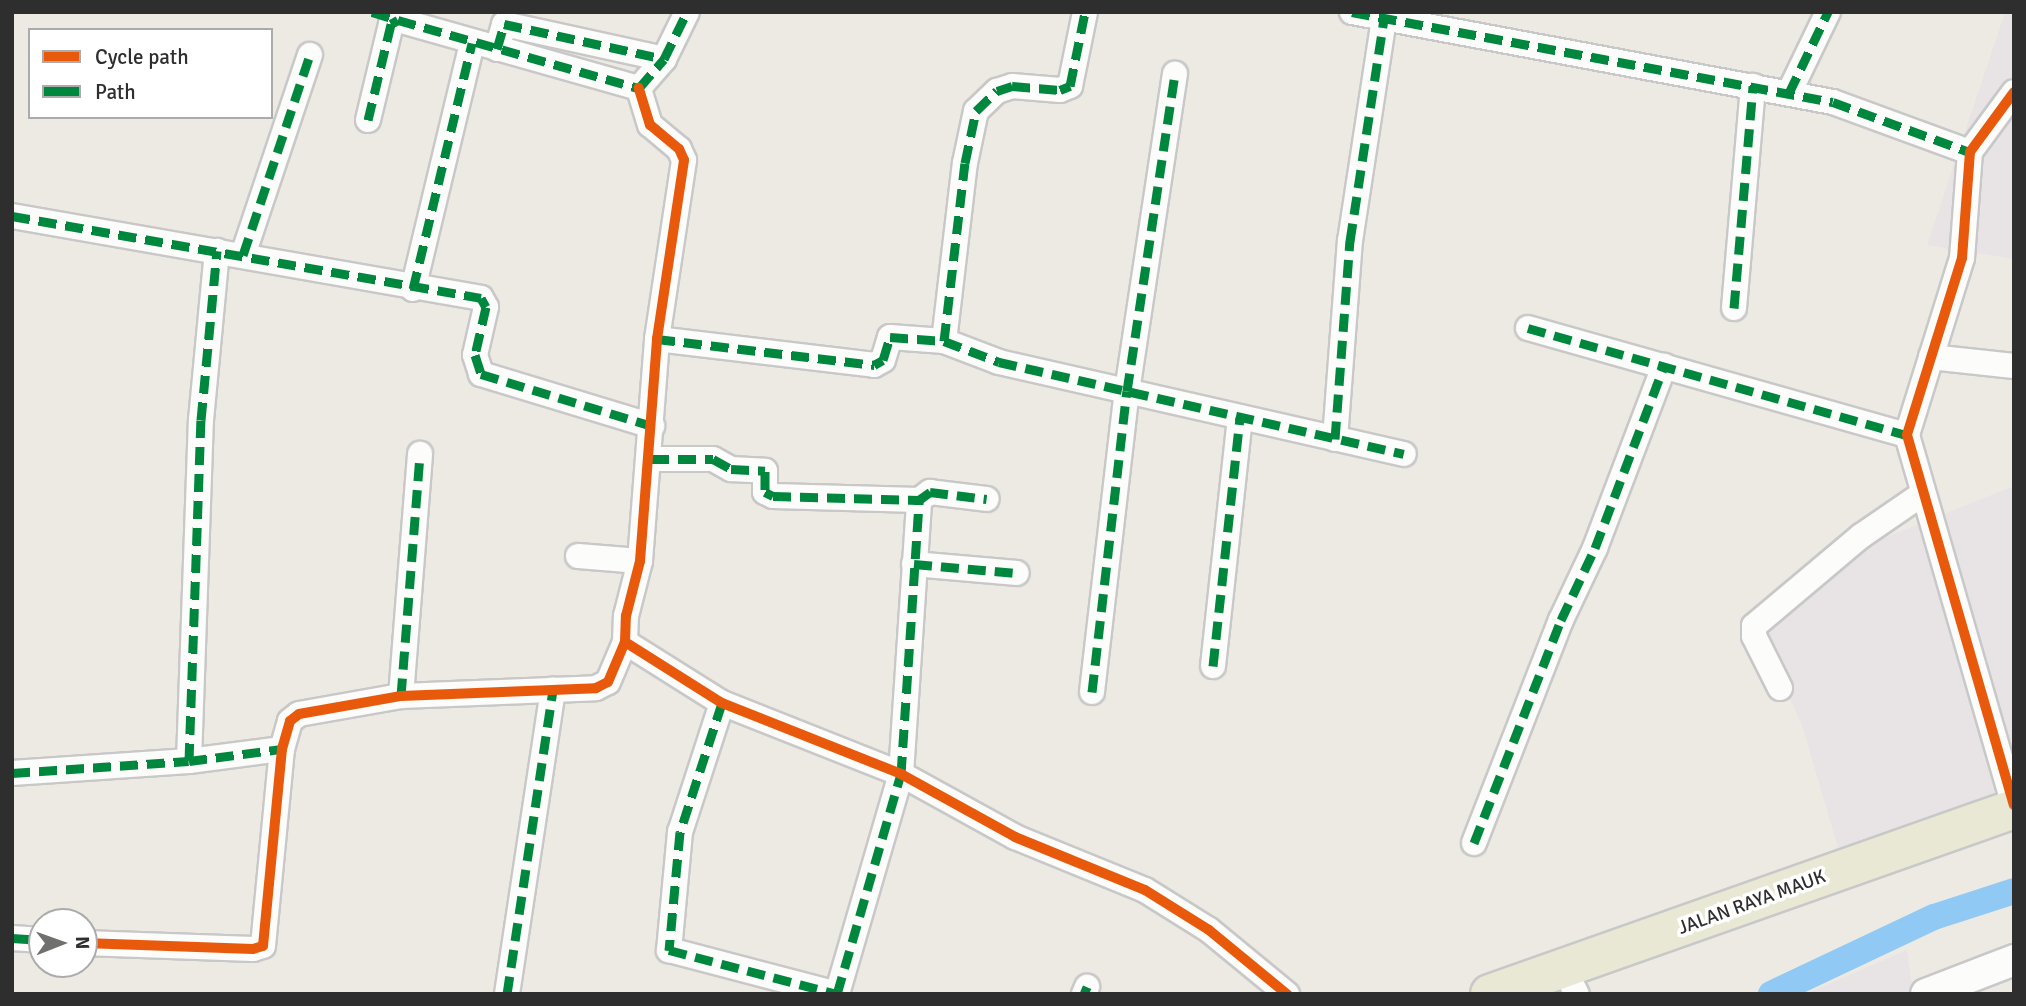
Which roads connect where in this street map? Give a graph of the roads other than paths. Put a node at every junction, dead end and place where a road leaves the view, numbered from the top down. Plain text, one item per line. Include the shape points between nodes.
1 (372, 12) edge
2 (687, 12) edge
3 (1085, 12) edge
4 (1352, 12) edge
5 (1828, 12) edge
6 (1384, 18) junction
7 (398, 20) junction
8 (472, 43) junction
9 (497, 49) junction
10 (310, 55) dead end
11 (664, 59) junction
12 (1175, 74) dead end
13 (1753, 86) junction
14 (639, 88) junction
15 (2014, 92) edge
16 (1789, 93) junction
17 (368, 120) dead end
18 (1970, 152) junction
19 (12, 216) edge
20 (217, 251) junction
21 (243, 254) junction
22 (413, 289) junction
23 (1734, 308) dead end
24 (1528, 328) dead end
25 (657, 338) junction
26 (944, 341) junction
27 (1931, 357) junction
28 (1664, 366) junction
29 (2014, 366) edge
30 (1127, 391) junction
31 (1240, 417) junction
32 (652, 426) junction
33 (1907, 435) junction
34 (1335, 439) junction
35 (420, 454) dead end
36 (1405, 454) dead end
37 (651, 459) junction
38 (1922, 494) junction
39 (987, 499) dead end
40 (919, 500) junction
41 (578, 556) dead end
42 (640, 561) junction
43 (915, 564) junction
44 (1017, 573) dead end
45 (625, 642) junction
46 (1213, 666) dead end
47 (1780, 688) dead end
48 (553, 689) junction
49 (1092, 692) dead end
50 (401, 696) junction
51 (722, 703) junction
52 (282, 749) junction
53 (190, 761) junction
54 (12, 773) edge
55 (901, 774) junction
56 (2014, 807) edge
57 (1474, 843) dead end
58 (98, 943) edge
59 (2014, 960) edge
60 (1571, 984) edge
61 (508, 994) edge
62 (837, 994) edge
63 (1287, 994) edge
64 (1490, 994) edge
65 (1926, 994) edge

1 - 7 street
2 - 11 street
3 - 26 street via 1070,86 1060,90 1012,86 996,91 976,111 965,163
4 - 6 street
5 - 16 street
6 - 13 street
6 - 34 street via 1350,242
7 - 8 street
7 - 17 street via 391,24
8 - 9 street
8 - 22 street
9 - 11 street via 504,24
9 - 14 street
10 - 21 street
11 - 14 street
12 - 30 street
13 - 16 street
13 - 23 street
14 - 25 street via 650,125 680,149 684,160
15 - 18 street
16 - 18 street via 1833,102
18 - 27 street via 1962,258
19 - 20 street
20 - 21 street
20 - 53 street via 201,421
21 - 22 street
22 - 32 street via 486,301 475,355 481,374
24 - 28 street
25 - 26 street via 874,365 883,360 890,337
25 - 32 street
26 - 30 street via 999,362
27 - 29 street
27 - 33 street
28 - 33 street
28 - 57 street
30 - 31 street
30 - 49 street
31 - 34 street
31 - 46 street
32 - 37 street
33 - 38 street
34 - 36 street
35 - 50 street
37 - 40 street via 713,459 732,469 765,471 765,492 773,496
37 - 42 street
38 - 47 street via 1861,536 1754,626 1754,636
38 - 56 street
39 - 40 street via 930,492
40 - 43 street
41 - 42 street
42 - 45 street via 626,616
43 - 44 street
43 - 55 street
45 - 48 street via 603,685
45 - 51 street
48 - 50 street
48 - 61 street
50 - 52 street via 299,714 290,721
51 - 55 street
51 - 62 street via 680,832 669,950
52 - 53 street
52 - 58 street via 263,946
53 - 54 street
55 - 62 street
55 - 63 street via 1014,837 1145,890 1209,930
56 - 60 main road, JALAN RAYA MAUK
59 - 65 street
60 - 64 main road, JALAN RAYA MAUK

